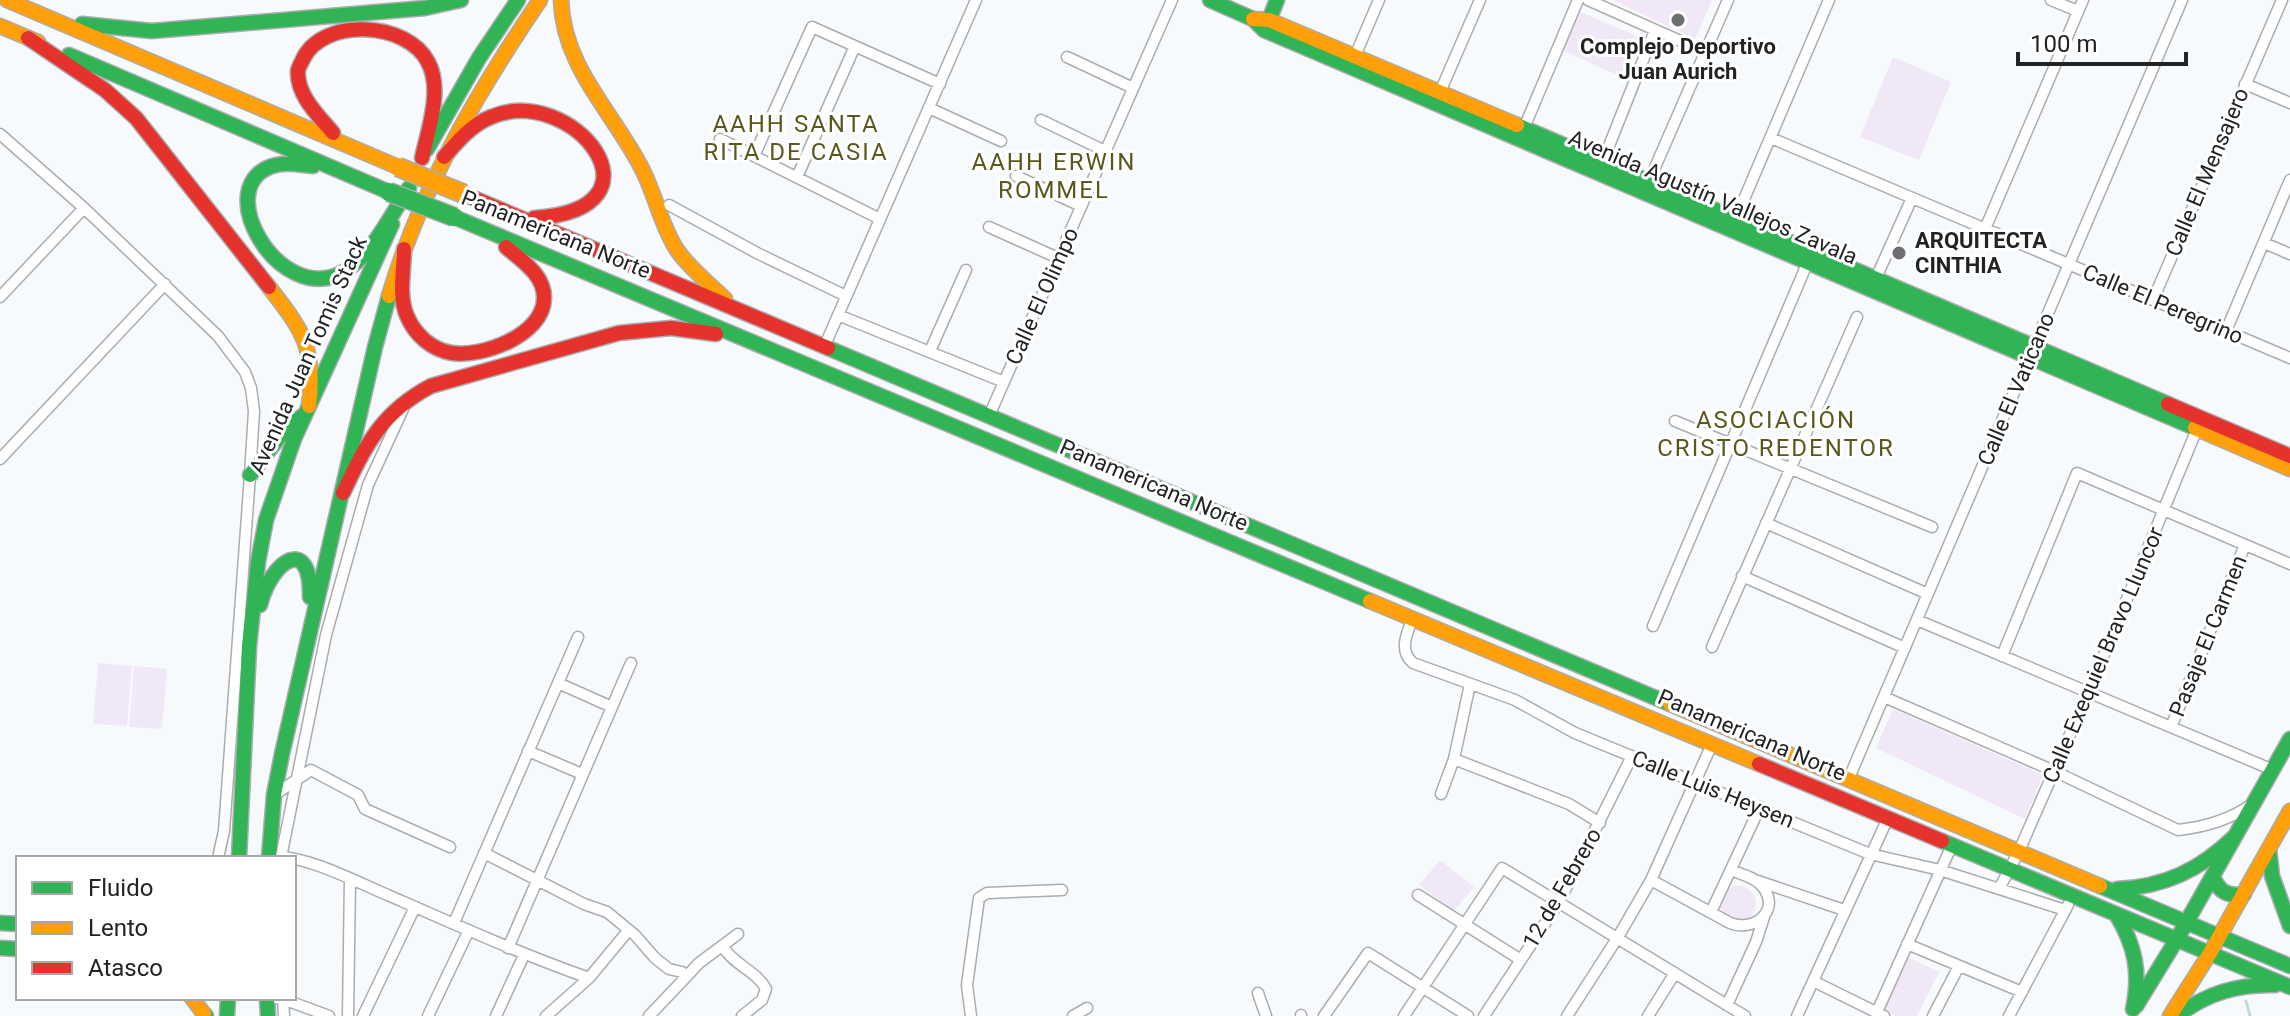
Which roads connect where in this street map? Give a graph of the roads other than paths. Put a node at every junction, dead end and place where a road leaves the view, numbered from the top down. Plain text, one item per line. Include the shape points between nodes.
1 (7, 0) edge
2 (461, 0) edge
3 (518, 0) edge
4 (540, 0) edge
5 (561, 0) edge
6 (976, 0) edge
7 (1172, 0) edge
8 (1210, 0) edge
9 (1277, 0) edge
10 (1379, 0) edge
11 (1480, 0) edge
12 (1578, 0) edge
13 (1588, 0) edge
14 (1728, 0) edge
15 (1829, 0) edge
16 (2051, 0) edge
17 (2083, 0) edge
18 (2182, 0) edge
19 (2281, 0) edge
20 (2290, 4) edge
21 (2078, 11) junction
22 (47, 17) junction
23 (1262, 23) junction
24 (0, 26) edge
25 (1655, 30) junction
26 (28, 38) junction
27 (855, 46) junction
28 (1705, 52) junction
29 (1355, 56) junction
30 (1067, 57) dead end
31 (940, 84) junction
32 (2245, 84) junction
33 (1133, 88) junction
34 (1437, 98) junction
35 (2290, 103) edge
36 (929, 108) junction
37 (1041, 120) dead end
38 (1524, 128) junction
39 (0, 134) edge
40 (1771, 138) junction
41 (720, 139) dead end
42 (341, 141) junction
43 (1001, 141) dead end
44 (1105, 151) junction
45 (754, 156) junction
46 (444, 157) junction
47 (422, 158) junction
48 (1603, 161) junction
49 (329, 167) junction
50 (1016, 176) dead end
51 (797, 177) junction
52 (2290, 180) edge
53 (1646, 187) junction
54 (409, 188) junction
55 (1912, 198) junction
56 (669, 205) dead end
57 (1081, 206) junction
58 (84, 208) junction
59 (521, 217) junction
60 (1736, 218) junction
61 (880, 219) junction
62 (989, 227) dead end
63 (481, 228) junction
64 (1985, 229) junction
65 (2264, 243) junction
66 (404, 249) junction
67 (2290, 254) edge
68 (1058, 258) junction
69 (1807, 264) junction
70 (2069, 264) junction
71 (966, 270) dead end
72 (1876, 278) junction
73 (165, 284) junction
74 (846, 296) junction
75 (0, 297) edge
76 (2153, 300) junction
77 (733, 306) junction
78 (838, 315) junction
79 (1857, 317) dead end
80 (2226, 331) junction
81 (745, 339) junction
82 (825, 345) junction
83 (930, 351) junction
84 (2032, 352) junction
85 (2290, 358) edge
86 (1004, 382) junction
87 (408, 397) junction
88 (307, 410) junction
89 (989, 416) junction
90 (1675, 421) dead end
91 (2199, 424) junction
92 (365, 446) junction
93 (1732, 446) junction
94 (2290, 456) edge
95 (0, 459) edge
96 (377, 465) junction
97 (2290, 469) edge
98 (1789, 470) junction
99 (250, 475) junction
100 (341, 499) junction
101 (360, 510) junction
102 (2164, 510) junction
103 (1766, 523) junction
104 (1932, 527) dead end
105 (2245, 545) junction
106 (349, 554) junction
107 (325, 563) junction
108 (2290, 564) edge
109 (1742, 576) junction
110 (1928, 594) junction
111 (1412, 620) junction
112 (1917, 620) junction
113 (1653, 626) dead end
114 (578, 637) dead end
115 (306, 639) junction
116 (1712, 647) dead end
117 (1905, 648) junction
118 (249, 649) junction
119 (2002, 656) junction
120 (631, 663) dead end
121 (558, 683) junction
122 (1470, 684) junction
123 (2089, 691) junction
124 (1884, 697) junction
125 (612, 707) junction
126 (2171, 727) junction
127 (2290, 739) edge
128 (1712, 744) junction
129 (528, 751) junction
130 (1632, 756) junction
131 (1454, 759) junction
132 (2273, 770) junction
133 (2054, 771) junction
134 (582, 774) junction
135 (1849, 778) junction
136 (296, 780) junction
137 (1694, 781) junction
138 (1441, 794) dead end
139 (274, 795) junction
140 (2254, 803) junction
141 (1760, 807) junction
142 (2290, 811) edge
143 (1888, 818) junction
144 (1600, 823) junction
145 (242, 831) junction
146 (2234, 837) junction
147 (1952, 845) junction
148 (450, 847) dead end
149 (2269, 849) junction
150 (2019, 851) junction
151 (484, 853) junction
152 (1870, 854) junction
153 (218, 856) edge
154 (229, 856) edge
155 (239, 856) edge
156 (269, 856) edge
157 (281, 856) edge
158 (296, 858) edge
159 (2009, 869) junction
160 (1731, 870) junction
161 (1940, 870) junction
162 (2213, 876) junction
163 (350, 879) junction
164 (536, 879) junction
165 (1651, 880) junction
166 (1756, 880) junction
167 (1999, 889) junction
168 (2111, 889) junction
169 (1062, 890) dead end
170 (2244, 894) junction
171 (1418, 895) dead end
172 (1559, 902) junction
173 (2069, 903) junction
174 (415, 907) junction
175 (1844, 910) junction
176 (1711, 912) junction
177 (2116, 914) junction
178 (1764, 915) junction
179 (2187, 922) junction
180 (454, 923) junction
181 (1464, 925) junction
182 (2290, 926) edge
183 (469, 930) junction
184 (628, 931) junction
185 (738, 934) dead end
186 (2220, 936) junction
187 (1618, 937) junction
188 (2177, 939) junction
189 (1907, 944) junction
190 (723, 947) junction
191 (508, 948) junction
192 (2210, 953) junction
193 (524, 955) junction
194 (1521, 960) junction
195 (1959, 966) junction
196 (2290, 966) edge
197 (1675, 973) junction
198 (686, 977) junction
199 (589, 978) junction
200 (1813, 981) junction
201 (1423, 987) junction
202 (2290, 987) edge
203 (2022, 992) junction
204 (1258, 993) dead end
205 (286, 1000) edge
206 (1727, 1005) junction
207 (1087, 1008) dead end
208 (2131, 1013) edge
209 (1881, 1014) edge
210 (329, 1016) edge
211 (348, 1016) edge
212 (363, 1016) edge
213 (428, 1016) edge
214 (496, 1016) edge
215 (546, 1016) edge
216 (649, 1016) edge
217 (742, 1016) edge
218 (971, 1016) edge
219 (1073, 1016) edge
220 (1266, 1016) edge
221 (1324, 1016) edge
222 (1404, 1016) edge
223 (1468, 1016) edge
224 (1484, 1016) edge
225 (1567, 1016) edge
226 (1648, 1016) edge
227 (1745, 1016) edge
228 (1797, 1016) edge
229 (1933, 1016) edge
230 (2009, 1016) edge
231 (2170, 1016) edge
232 (2177, 1016) edge

1 - 22 main road, Panamericana Norte
2 - 22 main road via 425,8 152,31
3 - 47 main road, Avenida Juan Tomis Stack
4 - 46 main road, Avenida Juan Tomis Stack
5 - 77 main road via 568,46 640,165 677,249
6 - 31 street
7 - 33 street, Calle El Olimpo
8 - 23 main road, Avenida Agustín Vallejos Zavala
9 - 23 main road
10 - 29 street
11 - 34 street
12 - 38 street
13 - 25 street
14 - 28 street
15 - 40 street
16 - 21 street
17 - 21 street
18 - 70 street, Calle El Vaticano
19 - 20 street
19 - 32 street, Calle El Mensajero
21 - 64 street
22 - 42 main road, Panamericana Norte
23 - 29 main road, Avenida Agustín Vallejos Zavala
23 - 34 main road, Avenida Agustín Vallejos Zavala
24 - 26 main road, Panamericana Norte
25 - 28 street
25 - 48 street
26 - 49 main road, Panamericana Norte
26 - 88 main road via 105,90 136,118 280,301 312,357
27 - 31 street
27 - 45 street via 812,27
27 - 51 street
28 - 53 street
29 - 34 main road, Avenida Agustín Vallejos Zavala
30 - 33 street
31 - 36 street
32 - 35 street
32 - 76 street, Calle El Mensajero
33 - 44 street, Calle El Olimpo
34 - 38 main road, Avenida Agustín Vallejos Zavala
34 - 53 main road, Avenida Agustín Vallejos Zavala
36 - 43 street
36 - 61 street
37 - 44 street
38 - 48 main road, Avenida Agustín Vallejos Zavala
39 - 58 street, Avenida Juan Tomis Stack
40 - 55 street, Calle El Peregrino
40 - 60 street
41 - 45 street
42 - 47 main road via 304,101 296,73 299,60 305,49 328,34 385,29 412,39 428,61 432,92
42 - 59 main road, Panamericana Norte, bridge
44 - 57 street, Calle El Olimpo
45 - 51 street
46 - 59 main road via 469,129 504,111 541,114 586,135 603,162 599,193 569,215
46 - 66 main road, Avenida Juan Tomis Stack
47 - 54 main road, Avenida Juan Tomis Stack
48 - 53 main road, Avenida Agustín Vallejos Zavala
49 - 54 main road via 268,167 246,196 249,220 265,247 289,270 315,280 329,279 355,263
49 - 63 main road, Panamericana Norte, bridge
50 - 57 street
51 - 61 street
52 - 65 street
53 - 60 main road, Avenida Agustín Vallejos Zavala
53 - 69 main road, Avenida Agustín Vallejos Zavala
54 - 88 main road, Avenida Juan Tomis Stack
55 - 64 street, Calle El Peregrino
55 - 72 street
56 - 74 street
57 - 68 street, Calle El Olimpo
58 - 73 street, Avenida Juan Tomis Stack
58 - 75 street
59 - 77 main road, Panamericana Norte
60 - 72 main road, Avenida Agustín Vallejos Zavala
61 - 74 street
62 - 68 street
63 - 66 main road via 530,264 546,298 534,325 498,347 454,354 423,341 403,300
63 - 81 main road, Panamericana Norte
64 - 70 street, Calle El Peregrino
65 - 67 street
65 - 80 street
66 - 100 main road, Avenida Juan Tomis Stack via 375,347
68 - 86 street, Calle El Olimpo
69 - 84 main road, Avenida Agustín Vallejos Zavala
69 - 93 street
70 - 76 street, Calle El Peregrino
70 - 84 street, Calle El Vaticano
71 - 83 street
72 - 84 main road, Avenida Agustín Vallejos Zavala
73 - 95 street
73 - 99 street, Avenida Juan Tomis Stack via 218,336 245,372 254,411
74 - 78 street
76 - 80 street, Calle El Peregrino
77 - 82 main road, Panamericana Norte
78 - 82 street
78 - 83 street
79 - 98 street
80 - 85 street, Calle El Peregrino
81 - 87 main road via 671,328 619,333
81 - 111 main road, Panamericana Norte
82 - 89 main road, Panamericana Norte
83 - 86 street
84 - 91 main road, Avenida Agustín Vallejos Zavala
84 - 110 street, Calle El Vaticano
86 - 89 street, Calle El Olimpo
87 - 92 main road via 380,422
87 - 96 street
88 - 99 main road
88 - 118 main road, Avenida Juan Tomis Stack via 267,518
89 - 135 main road, Panamericana Norte
90 - 93 street
91 - 94 main road, Avenida Agustín Vallejos Zavala
91 - 97 main road, Avenida Agustín Vallejos Zavala
91 - 102 street, Calle Exequiel Bravo Lluncor
92 - 96 street
92 - 100 main road
93 - 98 street
93 - 113 street
96 - 101 street
98 - 103 street
98 - 104 street
99 - 153 street, Avenida Juan Tomis Stack
100 - 101 street
100 - 107 main road, Avenida Juan Tomis Stack
101 - 106 street
102 - 105 street
102 - 119 street via 2077,473
102 - 123 street, Calle Exequiel Bravo Lluncor
103 - 109 street
103 - 110 street
105 - 108 street
105 - 126 street, Pasaje El Carmen
106 - 107 street
106 - 136 street
107 - 115 main road, Avenida Juan Tomis Stack
109 - 116 street
109 - 117 street
110 - 112 street, Calle El Vaticano
111 - 122 street, Calle Luis Heysen via 1404,645 1408,659
111 - 128 main road, Panamericana Norte
112 - 117 street, Calle El Vaticano
112 - 119 street
114 - 121 street
115 - 118 main road via 310,575 292,561 270,578
115 - 139 main road, Avenida Juan Tomis Stack
117 - 124 street, Calle El Vaticano
118 - 145 main road, Avenida Juan Tomis Stack
119 - 123 street
120 - 125 street
121 - 125 street
121 - 129 street
122 - 130 street, Calle Luis Heysen
122 - 131 street
123 - 126 street
123 - 133 street, Calle Exequiel Bravo Lluncor
124 - 133 street
124 - 135 street, Calle El Vaticano
125 - 134 street
126 - 132 street
127 - 132 main road
128 - 137 street
128 - 143 main road, Panamericana Norte
129 - 134 street
129 - 151 street
130 - 137 street, Calle Luis Heysen
130 - 144 street, 12 de Febrero
131 - 138 street
131 - 144 street via 1569,804
132 - 140 main road
133 - 140 street via 2178,830 2221,821
133 - 150 street, Calle Exequiel Bravo Lluncor
134 - 164 street
135 - 150 main road, Panamericana Norte
136 - 139 street
136 - 148 street via 311,770 358,795 365,809
136 - 157 street
137 - 141 street, Calle Luis Heysen
137 - 165 street
139 - 156 main road, Avenida Juan Tomis Stack
140 - 146 main road
141 - 152 street, Calle Luis Heysen
141 - 160 street
142 - 149 main road
143 - 147 main road, Panamericana Norte
143 - 152 street
144 - 172 street, 12 de Febrero
145 - 154 main road
145 - 155 main road, Avenida Juan Tomis Stack
146 - 162 main road
146 - 168 main road via 2179,878
147 - 159 main road, Panamericana Norte
147 - 161 street
149 - 170 main road
149 - 182 main road via 2272,876
150 - 159 street, Calle Exequiel Bravo Lluncor
150 - 168 main road, Panamericana Norte
151 - 164 street
151 - 180 street
152 - 161 street, Calle Luis Heysen
152 - 175 street
158 - 163 street
159 - 167 street, Calle Exequiel Bravo Lluncor
159 - 173 main road, Panamericana Norte
160 - 166 street
160 - 176 street
161 - 167 street, Calle Luis Heysen
161 - 189 street
162 - 170 main road via 2221,891
162 - 179 main road
163 - 174 street
163 - 211 street
164 - 184 street via 607,912
164 - 191 street
165 - 176 street
165 - 187 street
166 - 175 street
166 - 178 street via 1767,894
167 - 173 street, Calle Luis Heysen
168 - 179 main road, Panamericana Norte
169 - 218 street via 987,893 979,898 967,985
170 - 186 main road
171 - 181 street
172 - 181 street via 1502,868
172 - 187 street
172 - 194 street, 12 de Febrero
173 - 177 main road, Panamericana Norte
173 - 203 street
174 - 180 street
174 - 212 street
175 - 200 street
176 - 178 street via 1739,927
177 - 188 main road, Panamericana Norte
177 - 208 main road via 2128,931 2139,972
178 - 206 street
179 - 186 main road, Panamericana Norte
179 - 188 main road
180 - 183 street
181 - 194 street
181 - 201 street
183 - 191 street
183 - 213 street
184 - 198 street via 655,958
184 - 199 street
185 - 190 street
186 - 192 main road
186 - 196 main road, Panamericana Norte
187 - 197 street
187 - 225 street
188 - 192 main road, Panamericana Norte
188 - 208 main road
189 - 195 street
189 - 209 street
190 - 198 street
190 - 217 street via 766,989 762,1000
191 - 193 street
192 - 202 main road, Panamericana Norte
192 - 231 main road
193 - 199 street
193 - 214 street
194 - 224 street, 12 de Febrero
195 - 203 street
195 - 229 street
197 - 206 street
197 - 226 street
198 - 216 street
199 - 215 street
200 - 209 street
200 - 228 street
201 - 221 street via 1368,953
201 - 222 street
201 - 223 street
202 - 232 main road via 2226,989
203 - 230 street
204 - 220 street
205 - 210 street
206 - 227 street
207 - 219 street

